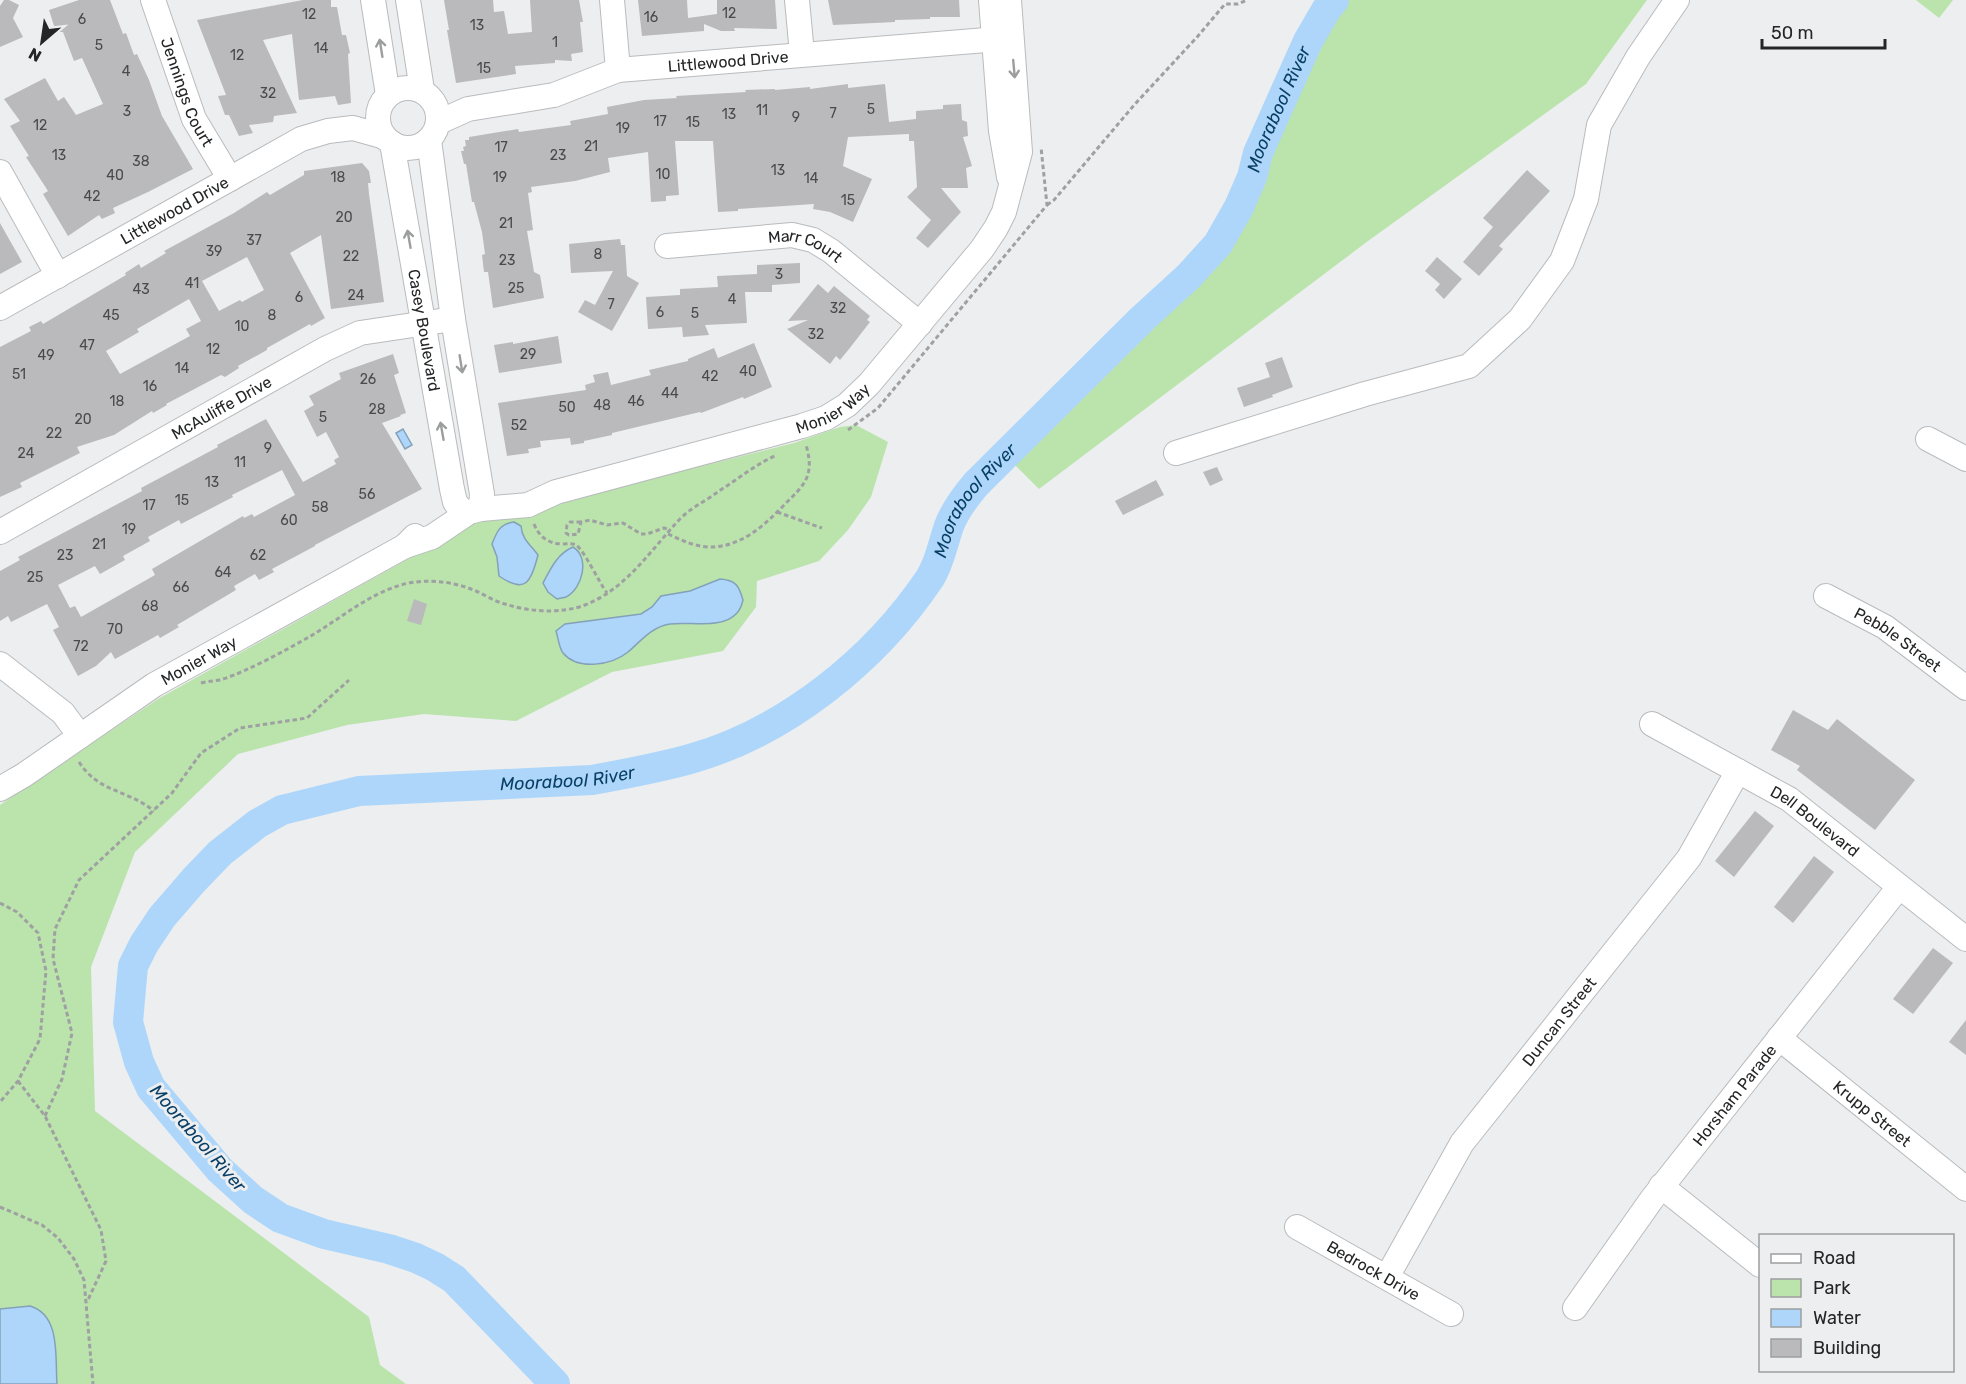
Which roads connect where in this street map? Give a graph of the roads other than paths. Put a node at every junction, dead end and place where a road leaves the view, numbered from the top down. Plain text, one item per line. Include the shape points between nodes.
1 (153, 0) edge
2 (373, 0) edge
3 (408, 0) edge
4 (612, 0) edge
5 (797, 0) edge
6 (991, 0) edge
7 (1009, 0) edge
8 (1677, 0) edge
9 (1003, 38) junction
10 (802, 54) junction
11 (618, 70) junction
12 (383, 102) junction
13 (431, 113) junction
14 (353, 128) junction
15 (388, 140) junction
16 (0, 172) edge
17 (230, 179) junction
18 (667, 246) dead end
19 (58, 276) junction
20 (0, 308) edge
21 (453, 319) junction
22 (424, 322) junction
23 (920, 324) junction
24 (1928, 439) dead end
25 (1176, 453) dead end
26 (1966, 459) edge
27 (471, 505) junction
28 (0, 532) edge
29 (1826, 596) dead end
30 (0, 664) edge
31 (1966, 688) edge
32 (1652, 724) dead end
33 (80, 736) junction
34 (1738, 771) junction
35 (0, 789) edge
36 (1899, 886) junction
37 (1966, 939) edge
38 (1779, 1038) junction
39 (1661, 1186) junction
40 (1966, 1189) edge
41 (1297, 1227) dead end
42 (1759, 1263) edge
43 (1387, 1277) junction
44 (1575, 1308) dead end
45 (1451, 1314) dead end

1 - 17 street, Jennings Court via 194,119
12 -> 2 street
3 - 13 street, Casey Boulevard
4 - 11 street
5 - 10 street
6 - 9 street, Monier Way
7 - 9 street, Monier Way
8 - 25 street via 1599,125 1586,199 1562,261 1520,320 1469,366
9 - 10 street, Littlewood Drive
9 - 23 street, Monier Way via 1003,145 1011,186 1004,212 989,239
10 - 11 street, Littlewood Drive
11 - 13 street, Littlewood Drive via 554,95
12 - 13 street via 398,89 408,87
12 - 14 street, Littlewood Drive
12 - 15 street via 378,119
13 - 15 street via 421,146 401,147
13 - 21 street, Casey Boulevard
14 - 15 street, Littlewood Drive
14 - 17 street, Littlewood Drive via 301,139
22 -> 15 street, Casey Boulevard
16 - 19 street
17 - 19 street, Littlewood Drive
18 - 23 street, Marr Court via 792,235 813,240
19 - 20 street, Littlewood Drive
21 - 22 street, McAuliffe Drive
21 -> 27 street, Casey Boulevard
27 -> 22 street, Casey Boulevard
22 - 28 street, McAuliffe Drive via 360,333 325,349
23 - 27 street, Monier Way via 869,384 826,418 556,492
24 - 26 street
27 - 33 street, Monier Way via 432,537 405,546 154,685
29 - 31 street, Pebble Street via 1885,627
30 - 33 street via 63,713
32 - 34 street, Dell Boulevard
33 - 35 street, Monier Way
34 - 36 street, Dell Boulevard via 1789,799
34 - 43 street, Duncan Street via 1689,858 1462,1143
36 - 37 street, Dell Boulevard
36 - 38 street, Horsham Parade
38 - 39 street, Horsham Parade
38 - 40 street, Krupp Street
39 - 42 street
39 - 44 street, Horsham Parade
41 - 43 street, Bedrock Drive
43 - 45 street, Bedrock Drive

